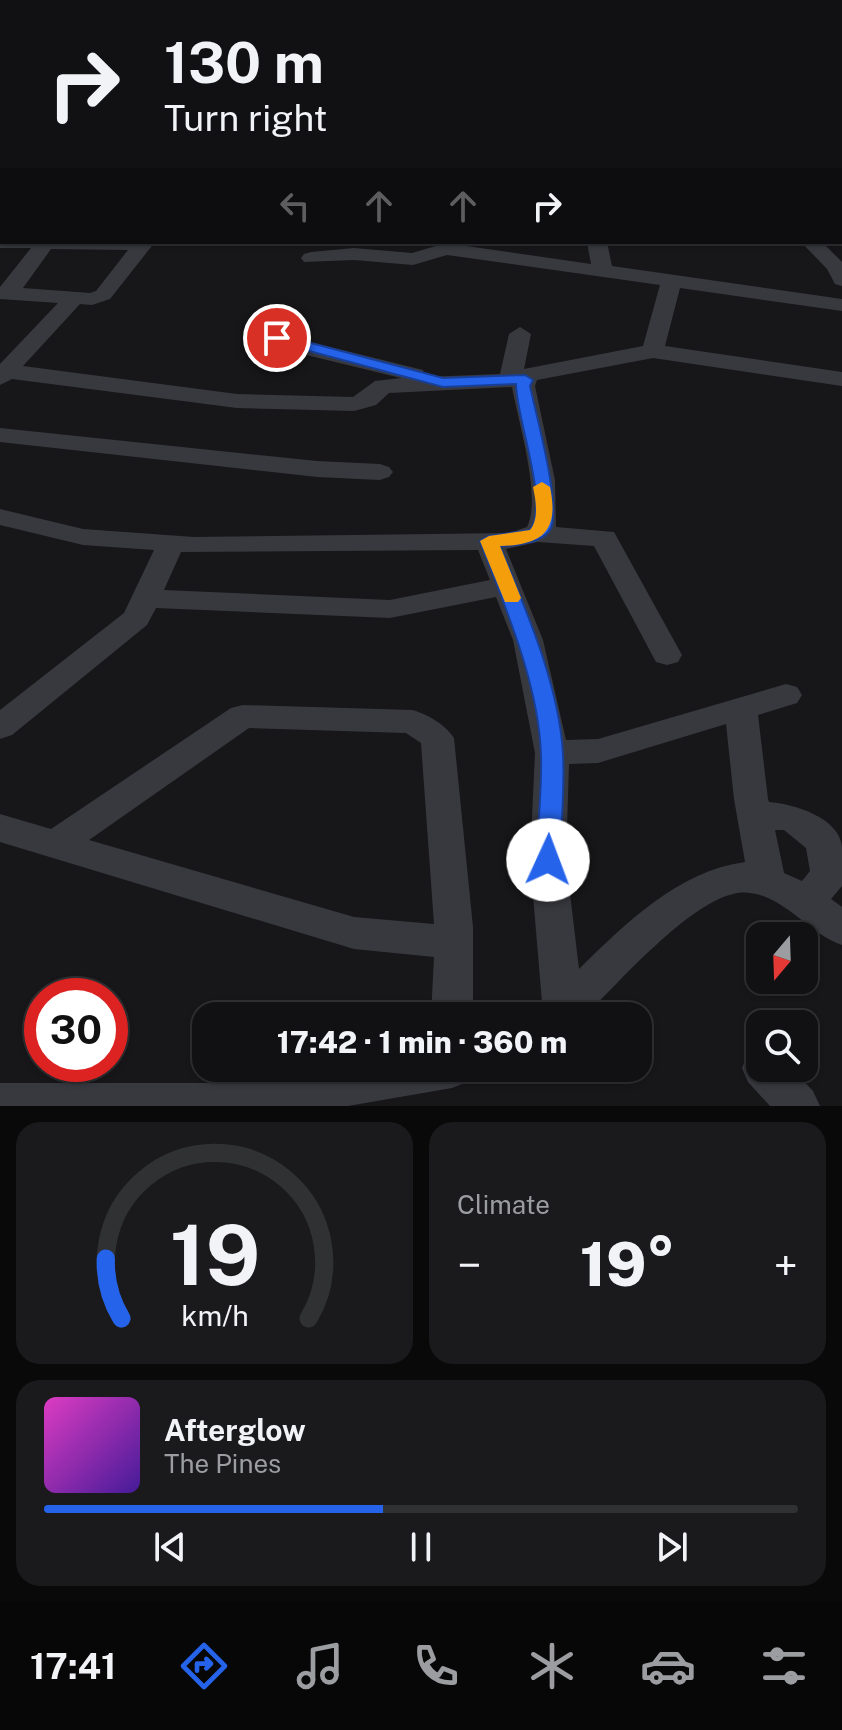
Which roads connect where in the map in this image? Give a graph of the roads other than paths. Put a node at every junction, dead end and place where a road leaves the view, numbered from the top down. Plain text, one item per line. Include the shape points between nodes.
1 (45, 244) edge
2 (145, 244) edge
3 (597, 244) edge
4 (813, 244) edge
5 (311, 258) dead end
6 (840, 271) edge
7 (603, 273) junction
8 (671, 282) junction
9 (4, 293) edge
10 (74, 298) junction
11 (842, 305) edge
12 (260, 331) dead end
13 (520, 334) dead end
14 (653, 351) junction
15 (3, 375) edge
16 (842, 379) edge
17 (517, 380) junction
18 (443, 382) junction
19 (0, 435) edge
20 (380, 472) dead end
21 (0, 517) edge
22 (536, 534) junction
23 (489, 541) junction
24 (171, 543) junction
25 (507, 586) junction
26 (145, 598) junction
27 (667, 655) dead end
28 (786, 695) dead end
29 (741, 710) junction
30 (1, 725) edge
31 (552, 753) junction
32 (754, 815) junction
33 (0, 828) edge
34 (56, 844) junction
35 (768, 883) junction
36 (806, 902) junction
37 (842, 929) edge
38 (453, 942) junction
39 (452, 1002) edge
40 (557, 1002) edge
41 (571, 1002) edge
42 (371, 1082) edge
43 (776, 1082) edge
44 (0, 1103) edge
45 (798, 1106) edge

1 - 9 street
2 - 10 street via 103,295
3 - 7 street
4 - 6 street
5 - 7 street via 354,254 413,259 446,249
7 - 8 street
8 - 11 street
8 - 14 street
9 - 10 street
10 - 15 street
12 - 18 street via 294,345
13 - 17 street
14 - 16 street
14 - 17 street
15 - 18 street via 237,401 354,404 383,386
17 - 18 street
17 - 22 street via 523,386 545,503
19 - 20 street
21 - 24 street via 83,537
22 - 23 street
22 - 27 street via 604,538
23 - 24 street
23 - 25 street
24 - 26 street
25 - 26 street via 390,609
25 - 31 street via 528,640
26 - 30 street via 136,618
28 - 29 street
29 - 31 street via 598,751
29 - 32 street
31 - 40 street via 548,860
32 - 35 street
32 - 36 street via 792,817 823,842 829,875
33 - 34 street
34 - 38 street via 354,933
34 - 38 street via 243,716 413,722 437,738
35 - 36 street
35 - 41 street via 745,876 713,884 655,924
36 - 37 street
38 - 39 street
42 - 44 street via 249,1103
43 - 45 street

